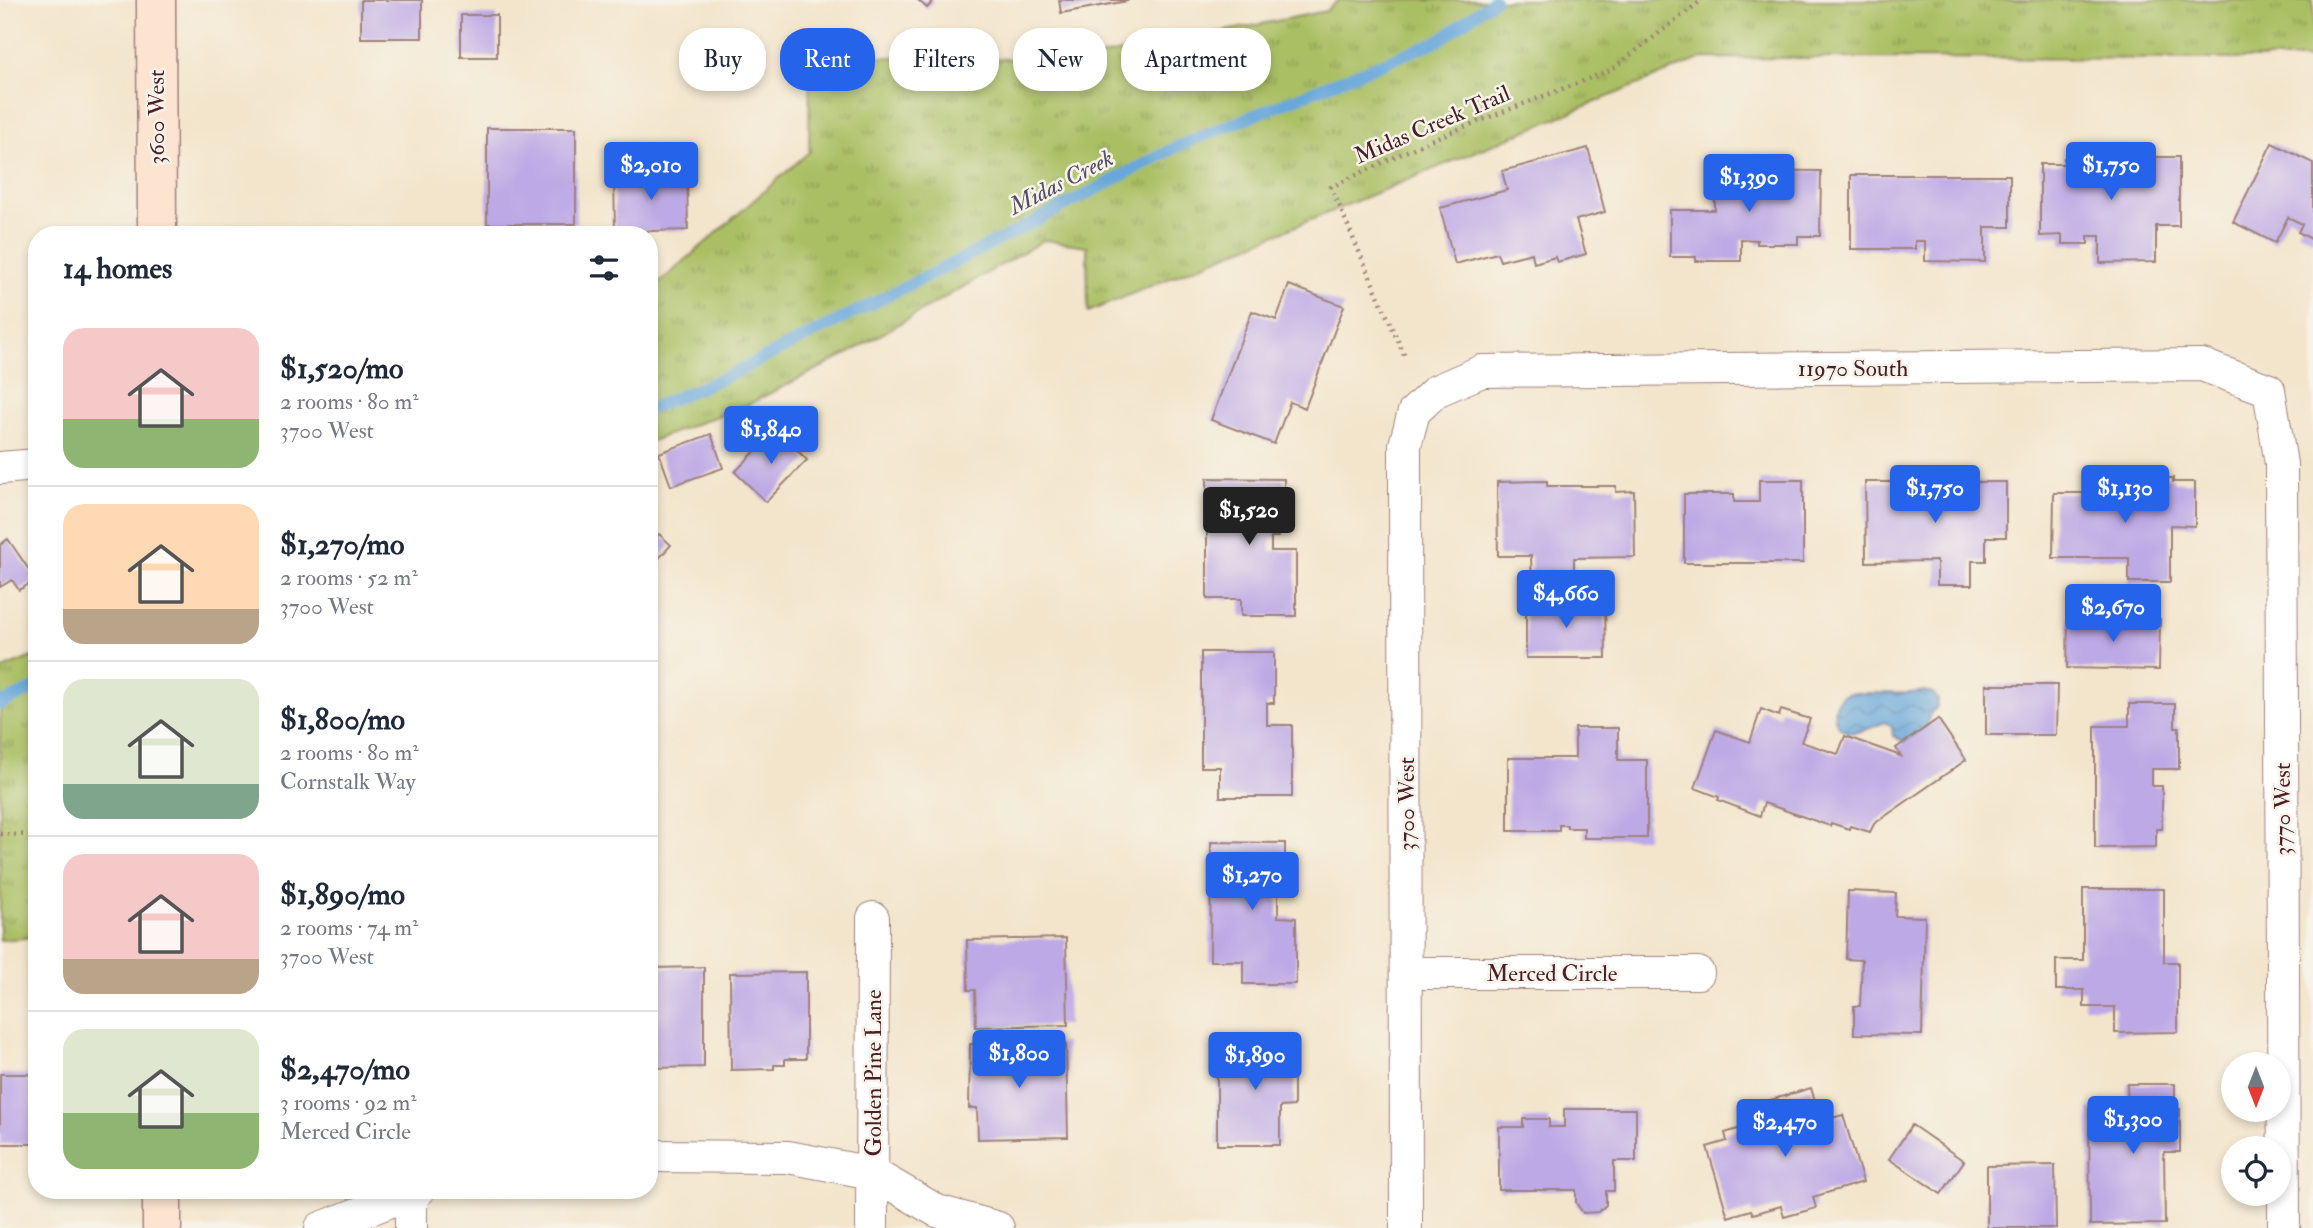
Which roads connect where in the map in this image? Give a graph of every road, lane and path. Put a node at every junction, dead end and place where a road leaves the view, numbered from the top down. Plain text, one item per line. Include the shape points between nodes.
1 (156, 0) edge
2 (1702, 0) edge
3 (157, 226) edge
4 (1404, 355) dead end
5 (2269, 390) joint
6 (1436, 391) joint
7 (28, 466) edge
8 (0, 468) edge
9 (0, 834) edge
10 (28, 835) edge
11 (873, 918) dead end
12 (1407, 973) junction
13 (1698, 973) dead end
14 (658, 1156) edge
15 (872, 1173) junction
16 (162, 1199) edge
17 (397, 1199) edge
18 (414, 1199) edge
19 (162, 1228) edge
20 (321, 1228) edge
21 (411, 1228) edge
22 (872, 1228) edge
23 (998, 1228) edge
24 (1406, 1228) edge
25 (2284, 1228) edge

1 - 3 main road, 3600 West
2 - 4 path, Midas Creek Trail via 1611,71 1433,139 1331,187
5 - 6 street, 11970 South via 2202,365 1482,371
5 - 25 street, 3770 West via 2281,464
6 - 12 street, 3700 West via 1414,412 1405,445
7 - 8 street
9 - 10 path
11 - 15 street, Golden Pine Lane
12 - 13 street, Merced Circle
12 - 24 street, 3700 West
14 - 15 street via 788,1157
15 - 22 street, Golden Pine Lane
15 - 23 street via 937,1211
16 - 19 main road
17 - 20 street
18 - 21 street

